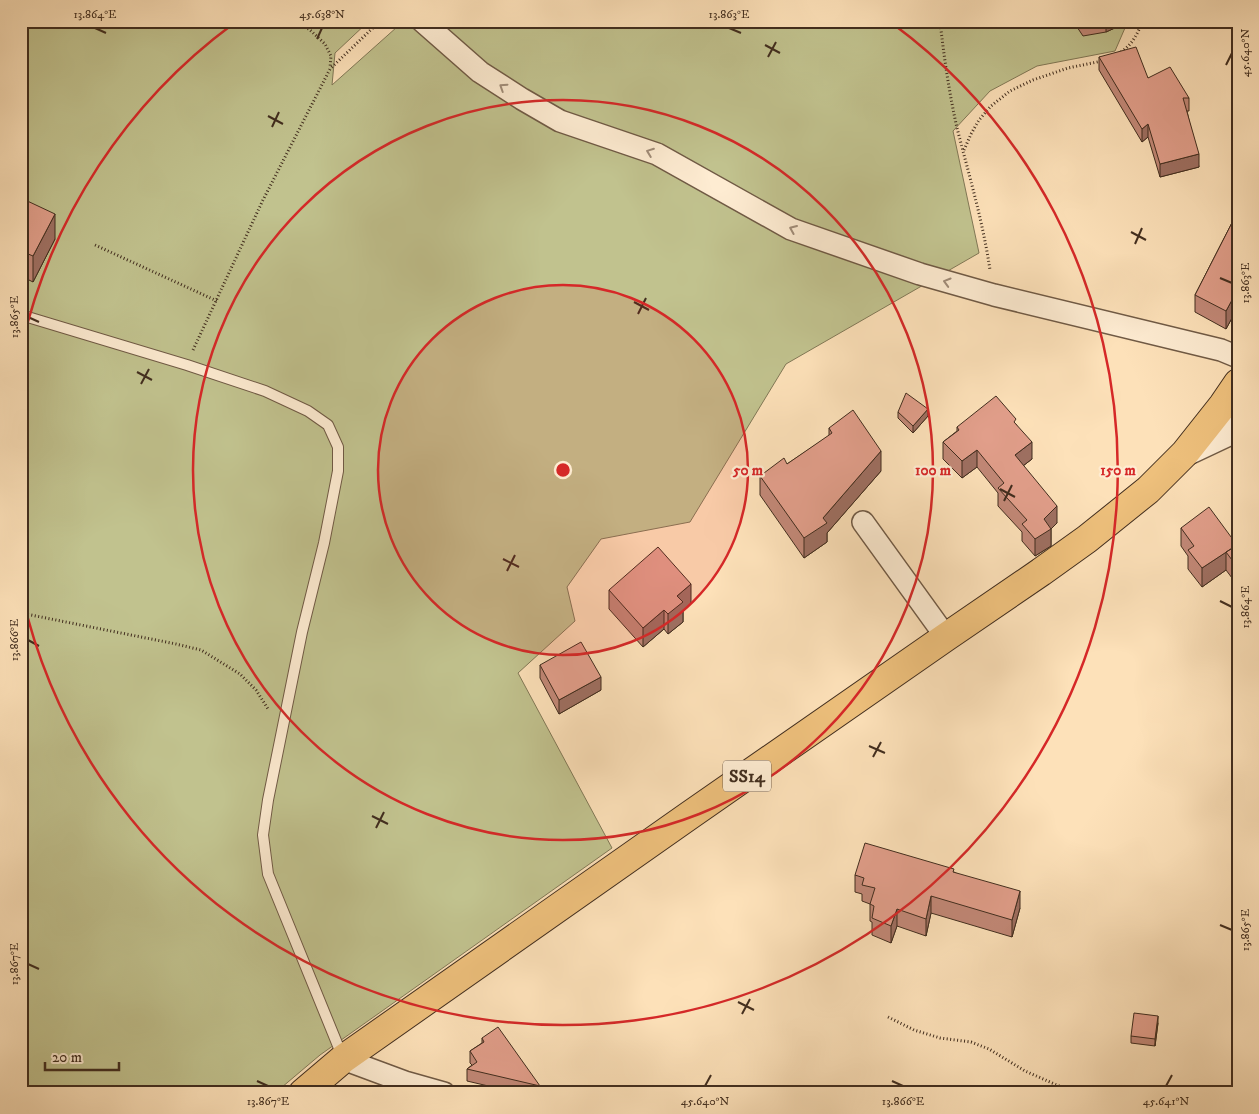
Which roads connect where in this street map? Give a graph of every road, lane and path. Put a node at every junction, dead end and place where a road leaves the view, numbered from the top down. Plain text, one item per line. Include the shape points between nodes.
1 (288, 21) edge
2 (380, 21) edge
3 (422, 21) edge
4 (940, 21) edge
5 (1142, 21) edge
6 (1116, 56) edge
7 (1107, 59) edge
8 (330, 69) junction
9 (964, 150) junction
10 (95, 246) dead end
11 (994, 296) junction
12 (216, 300) junction
13 (21, 315) edge
14 (1238, 357) edge
15 (187, 366) junction
16 (1238, 383) edge
17 (1238, 428) edge
18 (1185, 453) junction
19 (863, 522) dead end
20 (21, 613) edge
21 (946, 637) junction
22 (282, 731) junction
23 (888, 1017) dead end
24 (343, 1059) junction
25 (303, 1093) edge
26 (444, 1093) edge
27 (1075, 1093) edge

1 - 8 path via 309,29 326,44 331,56
2 - 8 path
11 -> 3 street via 791,229 657,154 560,121 480,72
4 - 9 path via 947,80
5 - 6 path via 1134,40
7 - 9 path via 1068,68 1010,91 979,120
8 - 12 path
9 - 11 path
10 - 12 path
11 - 14 street via 1221,350
12 - 15 path
13 - 15 lane
15 - 22 lane via 265,391 308,411 328,425 338,447 338,471 329,518
16 - 18 main road, SS14
17 - 18 street
18 - 21 main road, SS14 via 1148,490 1087,539
19 - 21 street
20 - 22 path via 201,650 240,674 256,690
21 - 24 main road, SS14
22 - 24 lane via 263,835 268,874
23 - 27 path via 940,1038 971,1042
24 - 25 main road, SS14
24 - 26 street

